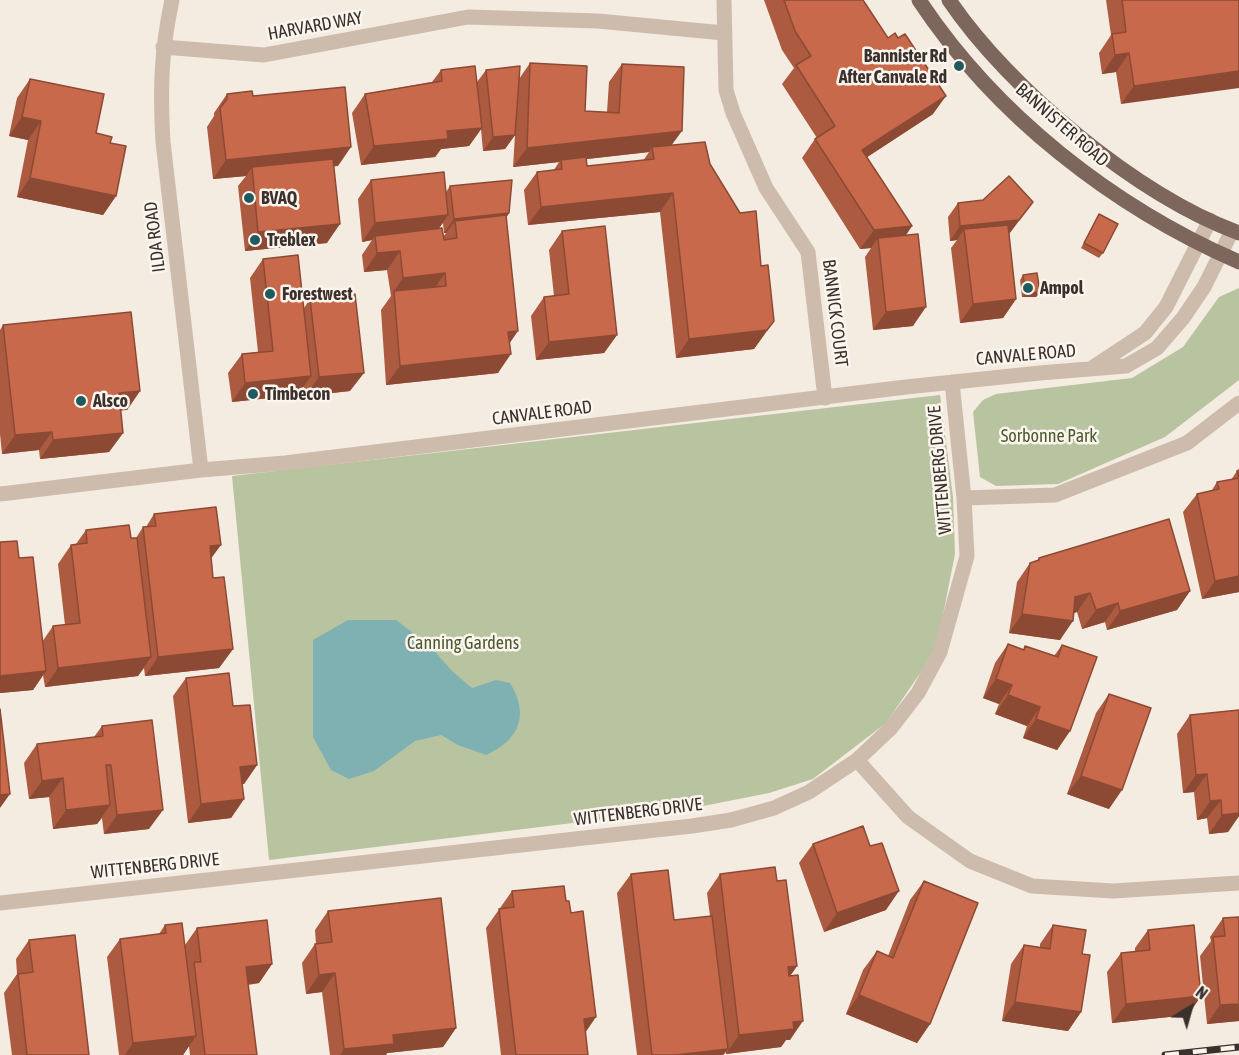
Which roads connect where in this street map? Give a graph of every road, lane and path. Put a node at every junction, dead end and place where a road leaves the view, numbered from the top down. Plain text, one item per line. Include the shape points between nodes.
1 (172, 0) edge
2 (724, 0) edge
3 (919, 0) edge
4 (949, 0) edge
5 (724, 33) junction
6 (163, 47) junction
7 (1210, 220) junction
8 (1236, 232) edge
9 (1198, 243) junction
10 (1221, 254) junction
11 (1239, 262) edge
12 (1089, 369) junction
13 (952, 382) junction
14 (825, 398) junction
15 (1239, 403) edge
16 (201, 470) junction
17 (0, 494) edge
18 (964, 498) junction
19 (857, 760) junction
20 (1239, 883) edge
21 (0, 903) edge

1 - 6 street, ILDA ROAD
2 - 5 street, BANNICK COURT
3 - 9 main road, BANNISTER ROAD via 959,54 1060,154 1111,191
4 - 7 main road, BANNISTER ROAD via 991,52 1063,123 1123,169
5 - 6 street, HARVARD WAY via 598,21 468,17 264,55
5 - 14 street, BANNICK COURT via 726,90 733,113 766,188 808,252
6 - 16 street, ILDA ROAD via 163,142
7 - 8 main road, BANNISTER ROAD
7 - 9 street, CANVALE ROAD
8 - 10 street, CANVALE ROAD
9 - 10 main road, BANNISTER ROAD
9 - 12 street, CANVALE ROAD via 1166,307 1145,333
10 - 11 main road, BANNISTER ROAD
10 - 12 street, CANVALE ROAD via 1183,318 1156,348 1126,366
12 - 13 street, CANVALE ROAD
13 - 14 street, CANVALE ROAD
13 - 18 street, WITTENBERG DRIVE
14 - 16 street, CANVALE ROAD
15 - 18 street via 1186,443 1055,495
16 - 17 street, CANVALE ROAD
18 - 19 street, WITTENBERG DRIVE via 967,556 940,652 918,693 891,728
19 - 20 street via 908,817 970,861 1032,886 1113,891
19 - 21 street, WITTENBERG DRIVE via 809,792 731,820

